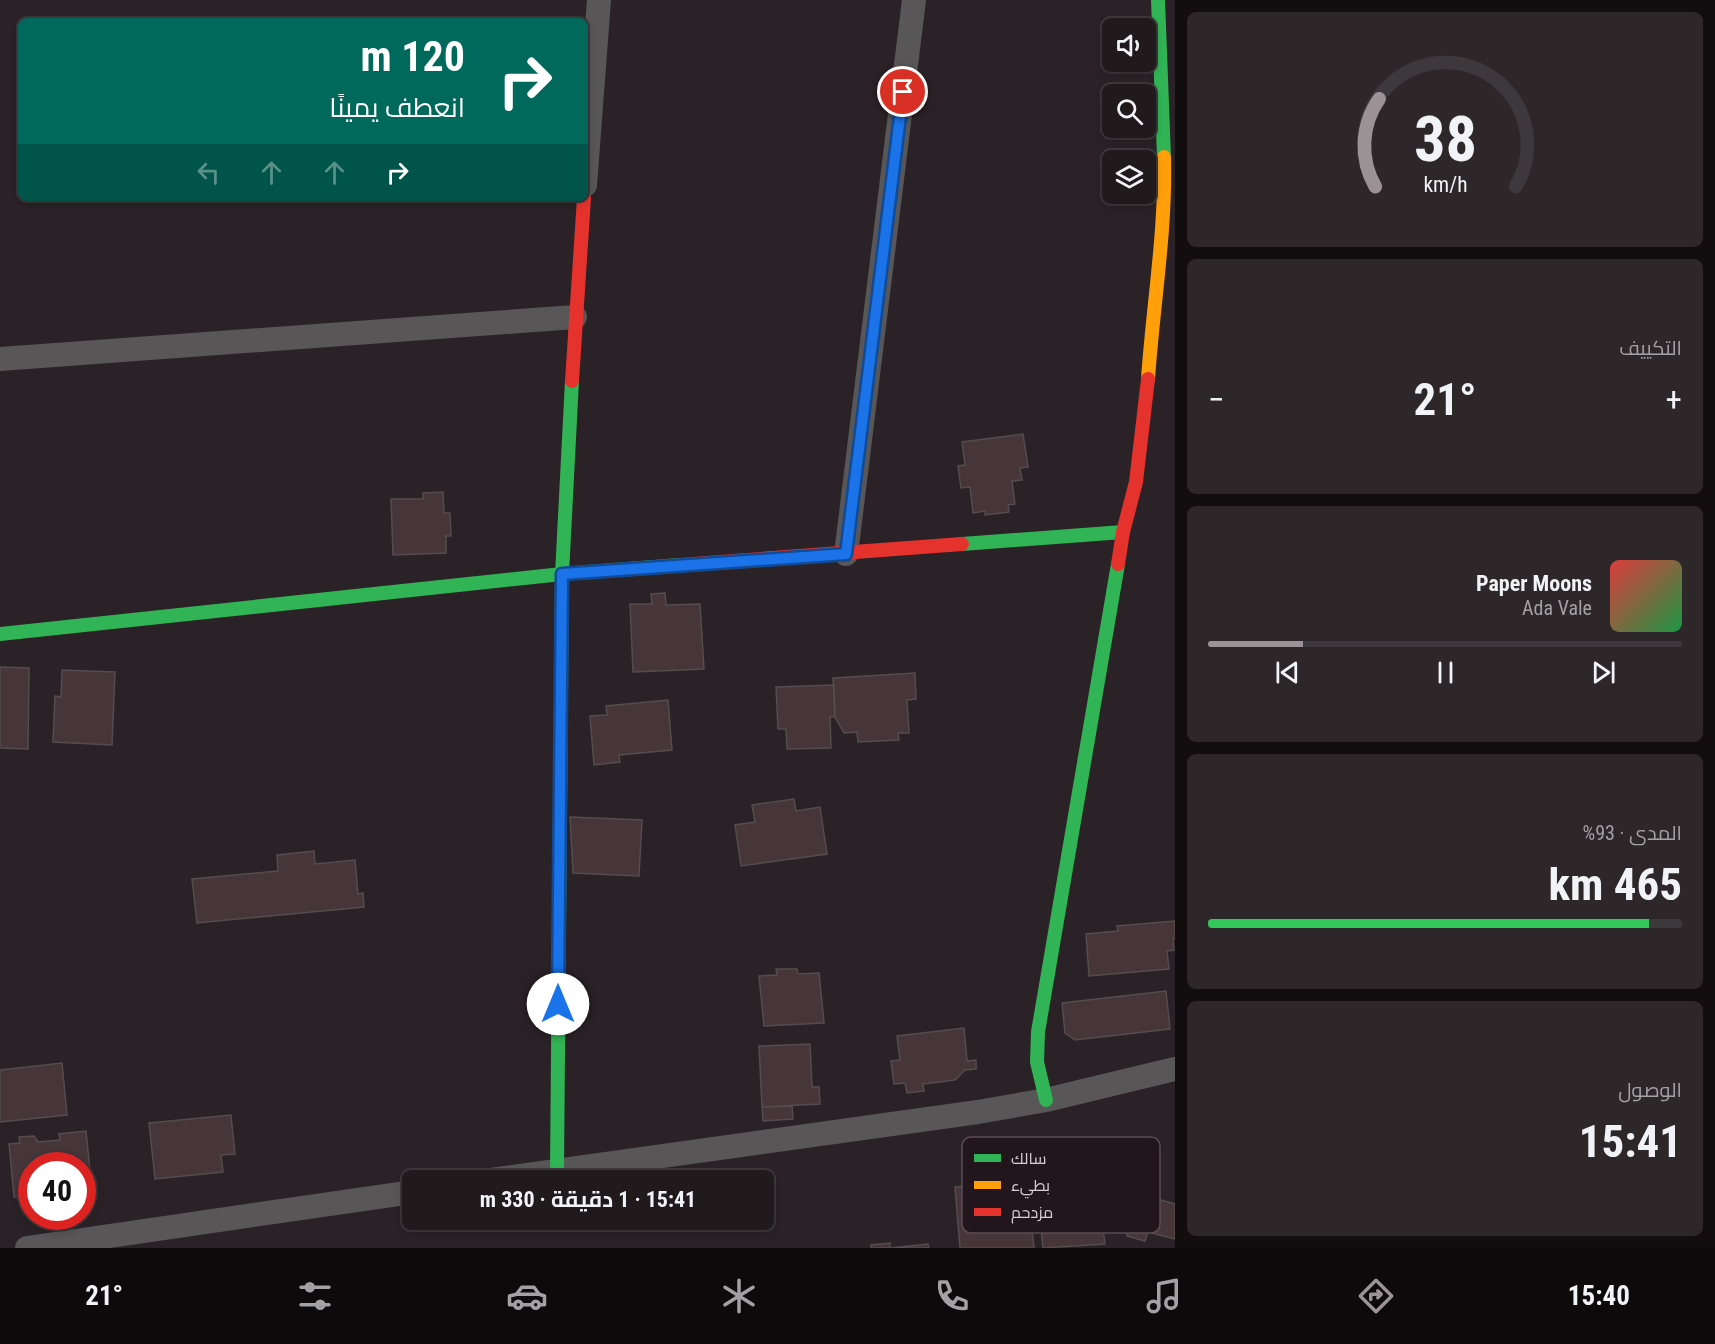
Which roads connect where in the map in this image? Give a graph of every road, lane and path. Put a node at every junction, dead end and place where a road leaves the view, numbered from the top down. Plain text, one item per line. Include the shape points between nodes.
1 (599, 0) edge
2 (914, 0) edge
3 (1158, 0) edge
4 (588, 145) edge
5 (584, 201) edge
6 (575, 317) junction
7 (0, 359) edge
8 (1124, 532) junction
9 (846, 554) junction
10 (562, 574) junction
11 (0, 634) edge
12 (1175, 1069) edge
13 (1046, 1100) junction
14 (557, 1170) edge
15 (564, 1170) edge
16 (402, 1193) edge
17 (27, 1248) edge

1 - 4 street
2 - 9 street
3 - 8 street via 1164,166 1161,250 1137,472
5 - 6 street
6 - 7 street
6 - 10 street
8 - 9 street
8 - 13 street via 1038,1032 1037,1062
9 - 10 street
10 - 11 street
10 - 14 street
12 - 13 street
13 - 15 street
16 - 17 street

